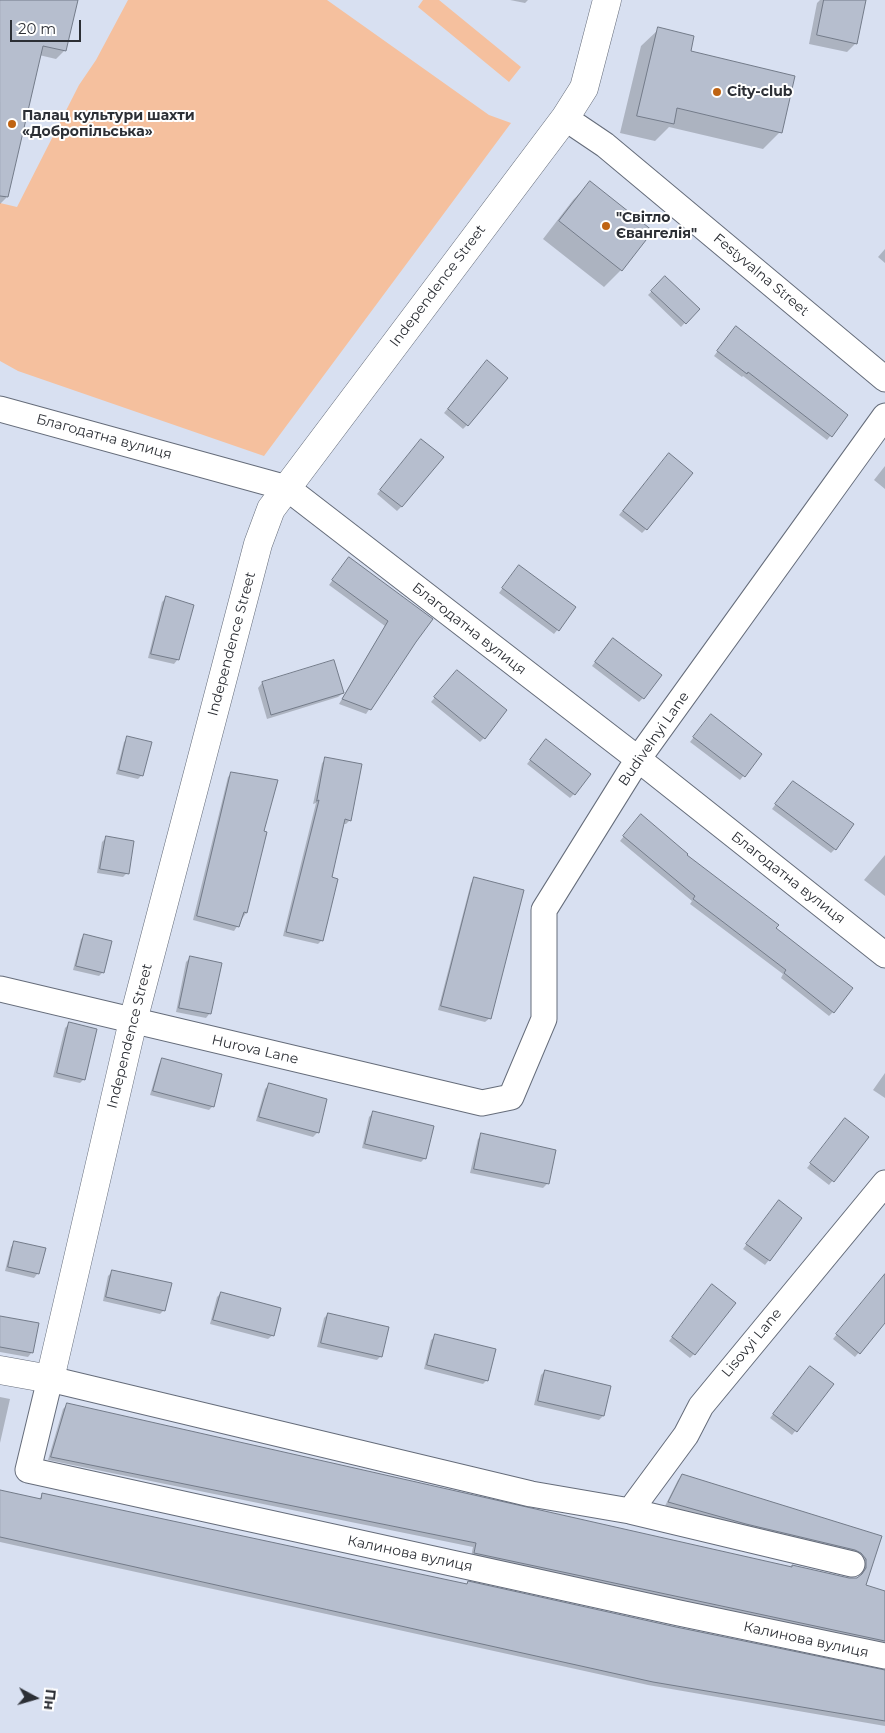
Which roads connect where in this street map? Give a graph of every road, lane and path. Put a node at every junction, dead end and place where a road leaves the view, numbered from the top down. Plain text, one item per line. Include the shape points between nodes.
1 (606, 0) edge
2 (565, 118) junction
3 (885, 379) edge
4 (0, 409) edge
5 (885, 416) edge
6 (287, 488) junction
7 (638, 759) junction
8 (885, 955) edge
9 (0, 989) edge
10 (133, 1021) junction
11 (510, 1097) joint
12 (885, 1183) edge
13 (0, 1370) edge
14 (50, 1379) junction
15 (630, 1511) junction
16 (852, 1564) dead end
17 (885, 1656) edge

1 - 2 street, Independence Street via 584,88
2 - 3 street, Festyvalna Street via 605,145
2 - 6 street, Independence Street
4 - 6 street, Благодатна вулиця
5 - 7 street, Budivelnyi Lane
6 - 7 street, Благодатна вулиця
6 - 10 street, Independence Street via 271,509 258,544
7 - 8 street, Благодатна вулиця
7 - 11 street, Budivelnyi Lane via 544,910 544,1019
9 - 10 street, Hurova Lane
10 - 11 street, Hurova Lane via 482,1103
10 - 14 street, Independence Street
12 - 15 street, Lisovyi Lane via 700,1406 686,1435
13 - 14 street
14 - 15 street via 531,1494
14 - 17 street, Калинова вулиця via 28,1470
15 - 16 street

